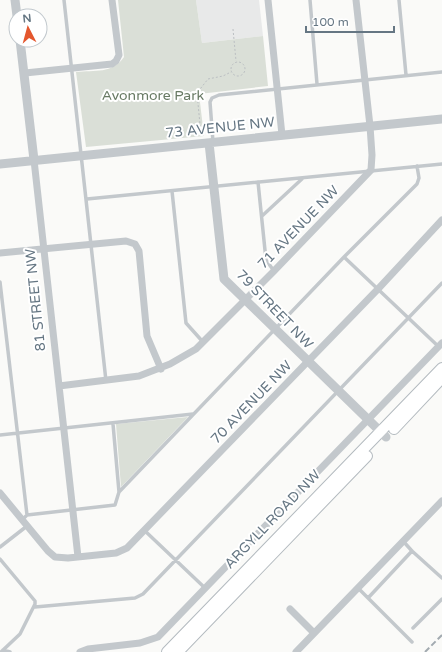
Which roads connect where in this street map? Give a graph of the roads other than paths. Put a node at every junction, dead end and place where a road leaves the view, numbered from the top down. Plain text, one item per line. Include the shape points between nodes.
1 (64, 0) edge
2 (112, 0) edge
3 (268, 0) edge
4 (310, 0) edge
5 (356, 0) edge
6 (399, 0) edge
7 (21, 48) edge
8 (72, 68) junction
9 (442, 72) edge
10 (25, 73) junction
11 (406, 75) junction
12 (364, 80) junction
13 (317, 84) junction
14 (278, 88) junction
15 (442, 119) edge
16 (370, 126) junction
17 (282, 135) junction
18 (211, 143) junction
19 (81, 155) junction
20 (34, 160) junction
21 (0, 164) edge
22 (442, 164) edge
23 (417, 166) junction
24 (370, 172) junction
25 (303, 178) junction
26 (258, 182) junction
27 (214, 187) junction
28 (172, 191) junction
29 (87, 199) junction
30 (262, 216) junction
31 (442, 220) edge
32 (92, 244) junction
33 (43, 249) junction
34 (0, 253) edge
35 (344, 257) junction
36 (274, 271) junction
37 (0, 282) edge
38 (442, 283) edge
39 (378, 289) junction
40 (245, 300) junction
41 (408, 318) junction
42 (274, 330) junction
43 (204, 342) junction
44 (440, 345) edge
45 (308, 362) junction
46 (442, 368) edge
47 (161, 369) junction
48 (442, 378) edge
49 (106, 381) junction
50 (59, 386) junction
51 (338, 392) junction
52 (193, 414) junction
53 (367, 420) junction
54 (113, 424) junction
55 (63, 428) junction
56 (18, 433) junction
57 (0, 435) edge
58 (383, 435) junction
59 (119, 492) junction
60 (0, 493) edge
61 (442, 502) edge
62 (72, 510) junction
63 (25, 520) junction
64 (144, 530) junction
65 (403, 541) junction
66 (0, 547) edge
67 (412, 550) junction
68 (78, 557) junction
69 (0, 559) edge
70 (176, 559) junction
71 (442, 578) edge
72 (205, 588) junction
73 (358, 588) junction
74 (368, 598) junction
75 (442, 599) edge
76 (35, 607) junction
77 (290, 609) dead end
78 (413, 628) dead end
79 (314, 633) junction
80 (412, 642) dead end
81 (2, 651) edge
82 (10, 652) edge
83 (80, 652) edge
84 (167, 652) edge
85 (178, 652) edge
86 (296, 652) edge

1 - 8 lane
2 - 8 street via 119,55 116,61 112,64
3 - 14 street
4 - 13 lane
5 - 12 street
6 - 11 lane
7 - 10 street, 81 STREET NW
8 - 10 street
8 - 19 lane
9 - 11 lane
10 - 20 street, 81 STREET NW
11 - 12 lane
12 - 13 lane
12 - 16 street
13 - 14 lane
14 - 17 street
14 - 18 lane via 219,94 212,98
15 - 16 street, 73 AVENUE NW
16 - 17 street, 73 AVENUE NW
16 - 24 street
17 - 18 street, 73 AVENUE NW
18 - 19 street, 73 AVENUE NW
18 - 27 street, 79 STREET NW
19 - 20 street, 73 AVENUE NW
19 - 29 lane
20 - 21 street, 73 AVENUE NW
20 - 33 street, 81 STREET NW
22 - 23 lane
23 - 24 lane
23 - 35 lane via 417,184
24 - 25 lane
24 - 36 street, 71 AVENUE NW
25 - 26 lane
25 - 30 lane
26 - 27 lane
26 - 30 lane
27 - 28 lane
27 - 40 street, 79 STREET NW via 224,279
28 - 29 lane
28 - 43 lane via 186,324
29 - 32 lane
30 - 36 lane via 266,260
31 - 39 street, 70 AVENUE NW
32 - 33 street
32 - 47 street via 128,241 135,244 139,251 147,336
32 - 49 lane
33 - 34 street
33 - 50 street, 81 STREET NW
35 - 39 lane
35 - 42 lane
36 - 40 street, 71 AVENUE NW
37 - 56 lane
38 - 41 lane
39 - 41 lane
39 - 45 street, 70 AVENUE NW
40 - 42 street, 79 STREET NW
40 - 43 street, 71 AVENUE NW
41 - 44 lane
41 - 51 lane
42 - 45 street, 79 STREET NW
42 - 52 lane
43 - 47 street, 71 AVENUE NW via 187,356
44 - 53 street, ARGYLL ROAD NW
45 - 51 street, 79 STREET NW
45 - 64 street, 70 AVENUE NW
46 - 58 main road, ARGYLL ROAD NW
47 - 49 street, 71 AVENUE NW via 139,376
48 - 58 main road, ARGYLL ROAD NW
49 - 50 street, 71 AVENUE NW
50 - 55 street, 81 STREET NW
51 - 53 street, 79 STREET NW
51 - 70 lane
52 - 54 lane
52 - 59 lane
53 - 58 street, 79 STREET NW
53 - 72 street, ARGYLL ROAD NW
54 - 55 lane
54 - 59 lane
55 - 56 lane
55 - 62 street, 81 STREET NW
56 - 57 lane
56 - 63 lane
58 - 84 main road, ARGYLL ROAD NW
58 - 85 main road, ARGYLL ROAD NW
59 - 62 lane via 118,500 113,506
60 - 63 street
61 - 65 street
62 - 63 lane
62 - 68 street, 81 STREET NW
63 - 66 lane
63 - 68 street, 70 AVENUE NW via 55,557
64 - 68 street, 70 AVENUE NW via 122,552
64 - 70 lane
65 - 67 lane
65 - 73 street
67 - 71 lane
67 - 74 lane
69 - 76 lane via 35,601
70 - 72 lane
70 - 76 lane via 140,596
72 - 83 street, ARGYLL ROAD NW via 162,634 152,640
73 - 74 lane
73 - 79 street
74 - 80 lane
75 - 78 lane
76 - 81 lane via 20,634
77 - 79 street
79 - 86 street
81 - 82 lane

